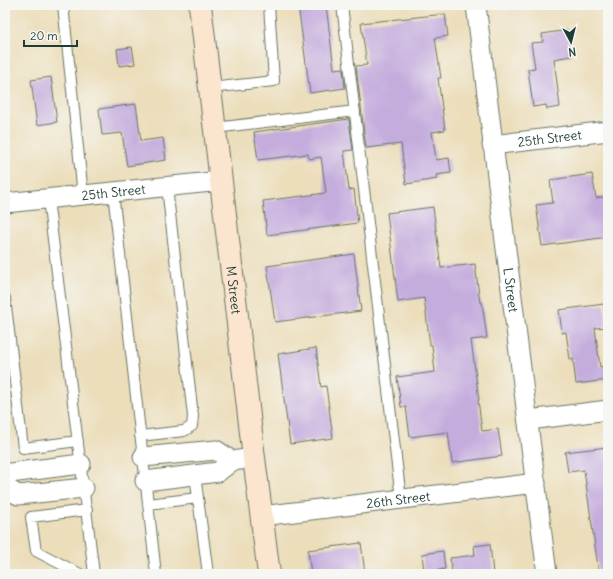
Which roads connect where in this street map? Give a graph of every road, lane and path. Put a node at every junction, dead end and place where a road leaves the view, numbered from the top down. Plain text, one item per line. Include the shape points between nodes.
1 (63, 5) edge
2 (200, 5) edge
3 (269, 5) edge
4 (342, 5) edge
5 (476, 5) edge
6 (210, 88) junction
7 (355, 111) junction
8 (215, 128) junction
9 (608, 131) edge
10 (492, 145) junction
11 (221, 181) junction
12 (167, 186) junction
13 (113, 192) junction
14 (83, 195) junction
15 (48, 199) junction
16 (5, 203) edge
17 (5, 298) edge
18 (608, 410) edge
19 (528, 420) junction
20 (140, 436) junction
21 (78, 441) junction
22 (143, 457) junction
23 (254, 458) junction
24 (232, 461) junction
25 (81, 464) junction
26 (195, 475) junction
27 (5, 478) edge
28 (145, 482) junction
29 (536, 483) junction
30 (5, 487) edge
31 (84, 488) junction
32 (198, 498) junction
33 (401, 499) junction
34 (148, 504) junction
35 (87, 510) junction
36 (261, 516) junction
37 (80, 574) edge
38 (94, 574) edge
39 (156, 574) edge
40 (208, 574) edge
41 (269, 574) edge
42 (547, 574) edge

1 - 14 lane
2 - 6 street, M Street
3 - 6 lane via 274,81
4 - 7 lane
5 - 10 street, L Street
6 - 8 street, M Street
7 - 8 lane
7 - 33 lane
8 - 11 street, M Street
9 - 10 street, 25th Street
10 - 19 street, L Street
11 - 12 street, 25th Street
11 - 23 street, M Street
12 - 13 street, 25th Street
12 - 20 lane via 193,416 192,426 184,431
13 - 14 street, 25th Street
13 - 20 lane
14 - 15 street, 25th Street
15 - 16 street, 25th Street
15 - 21 lane
17 - 21 lane via 23,448
18 - 19 street
19 - 29 street, L Street
20 - 22 lane
21 - 25 lane
22 - 24 street via 216,450
22 - 28 lane
23 - 24 street
23 - 36 street, M Street
24 - 26 street via 218,472
25 - 27 street via 10,473
25 - 31 lane
26 - 28 street
26 - 32 lane
28 - 34 lane
29 - 33 street, 26th Street
29 - 42 street, L Street
30 - 31 street via 18,495
31 - 35 lane
32 - 34 lane
32 - 40 lane
33 - 36 street, 26th Street
34 - 39 lane
35 - 37 lane via 31,517 36,551
35 - 38 lane
36 - 41 street, M Street

